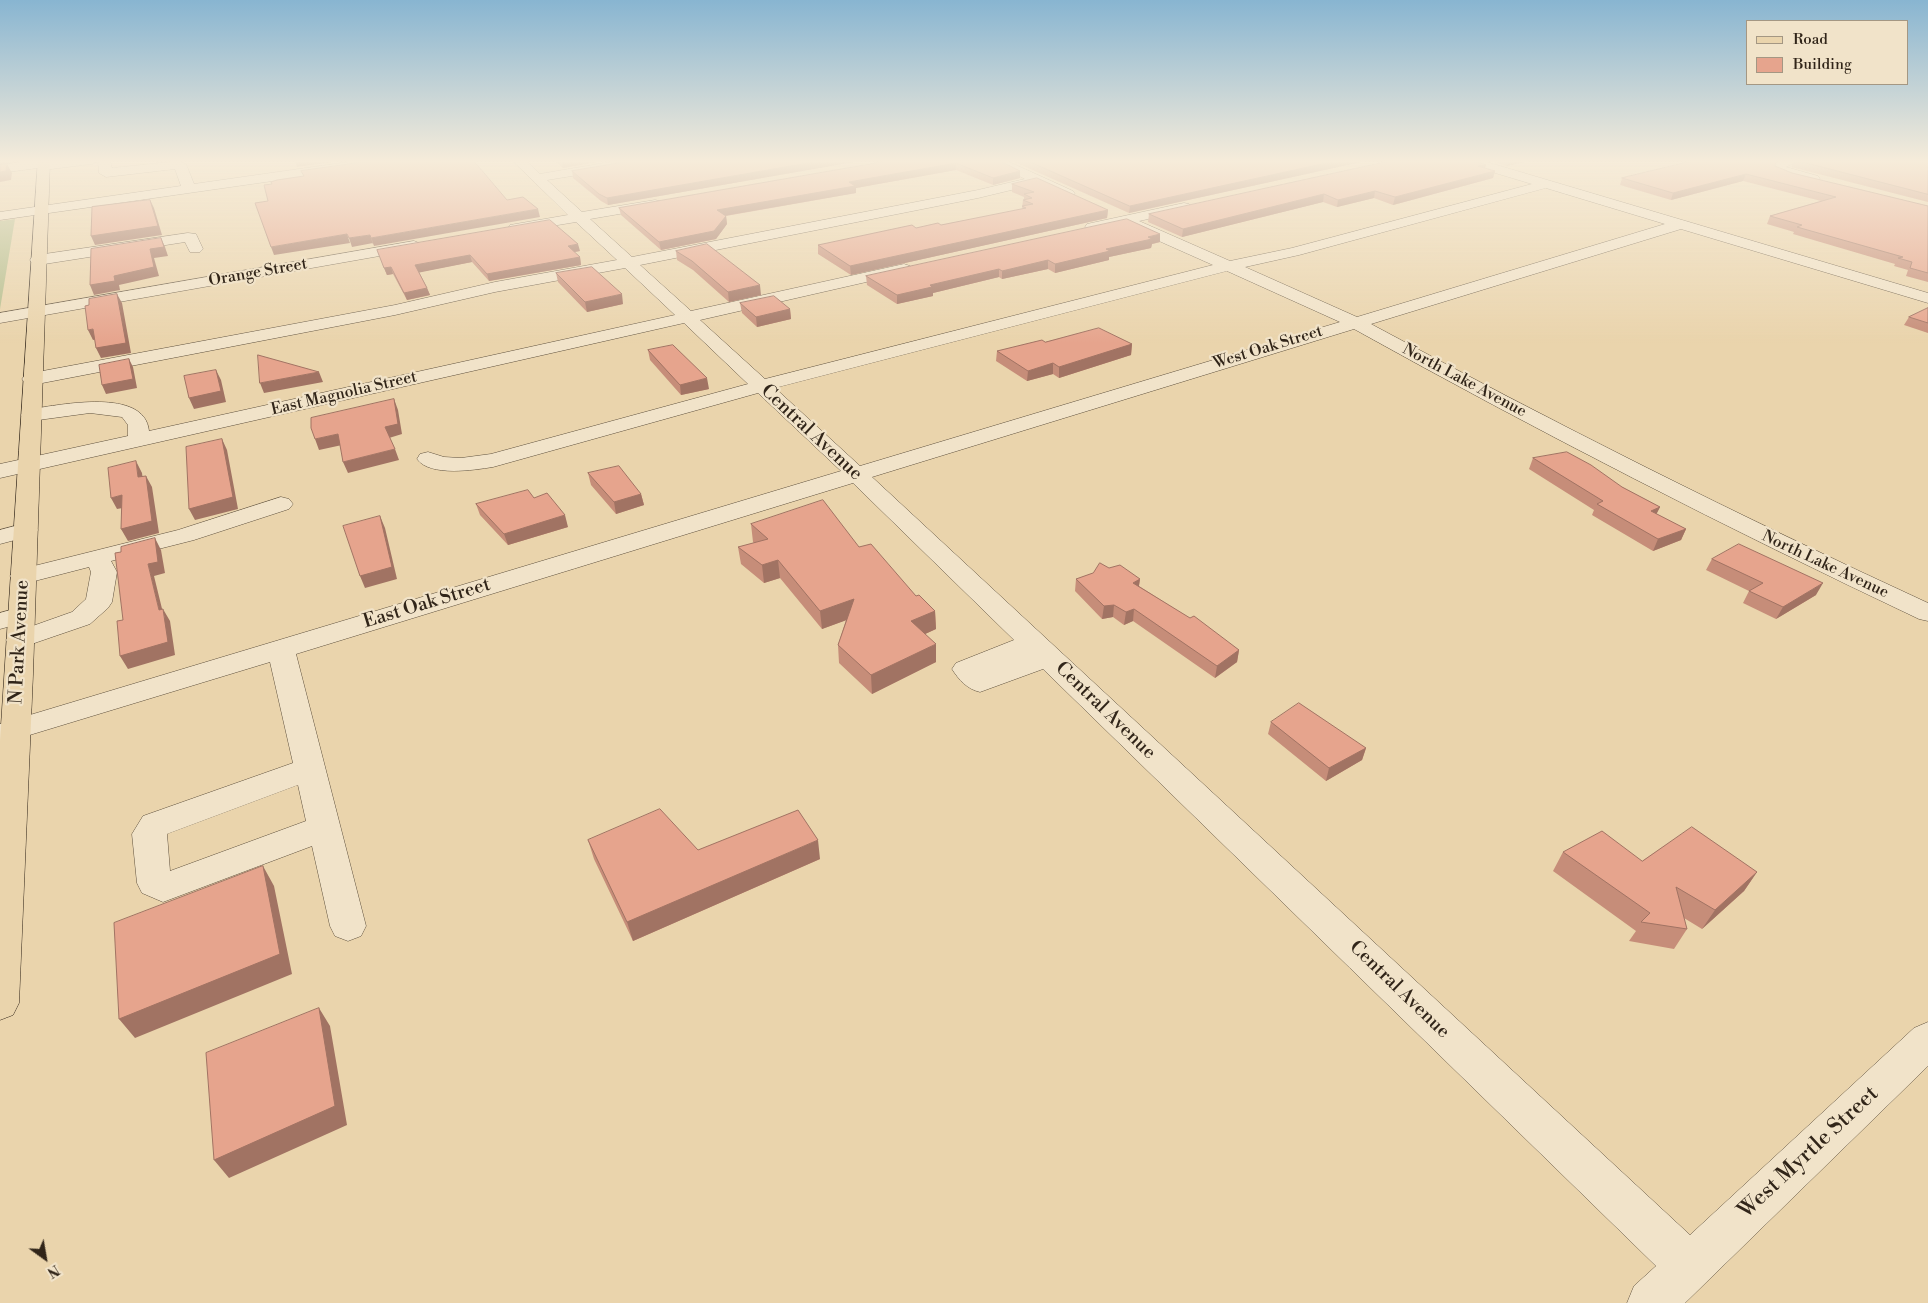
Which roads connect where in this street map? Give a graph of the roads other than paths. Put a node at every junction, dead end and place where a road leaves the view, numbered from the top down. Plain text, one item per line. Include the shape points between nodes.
1 (40, 221) edge
2 (558, 221) edge
3 (583, 221) edge
4 (843, 221) edge
5 (1120, 221) edge
6 (1126, 221) edge
7 (1410, 221) edge
8 (1670, 221) edge
9 (1681, 224) junction
10 (501, 231) edge
11 (1076, 231) edge
12 (433, 242) edge
13 (195, 249) dead end
14 (38, 260) junction
15 (629, 263) junction
16 (921, 265) edge
17 (1228, 266) junction
18 (1928, 298) edge
19 (36, 312) junction
20 (689, 317) junction
21 (0, 318) edge
22 (1355, 322) junction
23 (32, 379) junction
24 (762, 386) junction
25 (31, 415) junction
26 (139, 440) junction
27 (428, 459) dead end
28 (29, 464) junction
29 (0, 471) edge
30 (855, 473) junction
31 (281, 504) dead end
32 (26, 530) junction
33 (0, 536) edge
34 (97, 557) junction
35 (23, 576) junction
36 (1928, 613) edge
37 (14, 625) edge
38 (281, 648) junction
39 (8, 731) edge
40 (310, 769) junction
41 (324, 828) junction
42 (348, 926) dead end
43 (0, 1003) edge
44 (1928, 1040) edge
45 (1689, 1266) junction
46 (1651, 1303) edge

1 - 14 main road, N Park Avenue
2 - 10 street
3 - 15 street, Central Avenue
4 - 15 street
5 - 11 street
6 - 17 street, North Lake Avenue
7 - 17 street
8 - 9 street
9 - 18 street
9 - 22 street, West Oak Street
12 - 19 street, Orange Street
13 - 14 street via 191,237 188,237
14 - 19 main road, N Park Avenue
15 - 20 street, Central Avenue
15 - 23 street
16 - 20 street, East Magnolia Street
17 - 22 street, North Lake Avenue
17 - 24 street
19 - 21 street, Orange Street
19 - 23 main road, N Park Avenue
20 - 24 street, Central Avenue
20 - 26 street, East Magnolia Street
22 - 30 street, West Oak Street
22 - 36 street, North Lake Avenue via 1489,396 1767,538
23 - 25 main road, N Park Avenue
24 - 27 street via 493,460 464,465 440,464
24 - 30 street, Central Avenue
25 - 26 street via 90,407 128,412 138,425
25 - 28 main road, N Park Avenue
26 - 28 street, East Magnolia Street
28 - 29 street, East Magnolia Street
28 - 32 main road, N Park Avenue
30 - 38 street, East Oak Street
30 - 45 street, Central Avenue
31 - 34 street via 186,535
32 - 33 street
32 - 35 main road, N Park Avenue
34 - 35 street
34 - 37 street via 104,572 99,602 81,618
35 - 37 main road, N Park Avenue
37 - 39 main road, N Park Avenue
38 - 39 street, East Oak Street
38 - 40 street
39 - 43 main road, N Park Avenue
40 - 41 street
40 - 41 street via 155,824 149,834 154,883 163,888
41 - 42 street
44 - 45 street, West Myrtle Street
45 - 46 street, West Myrtle Street

